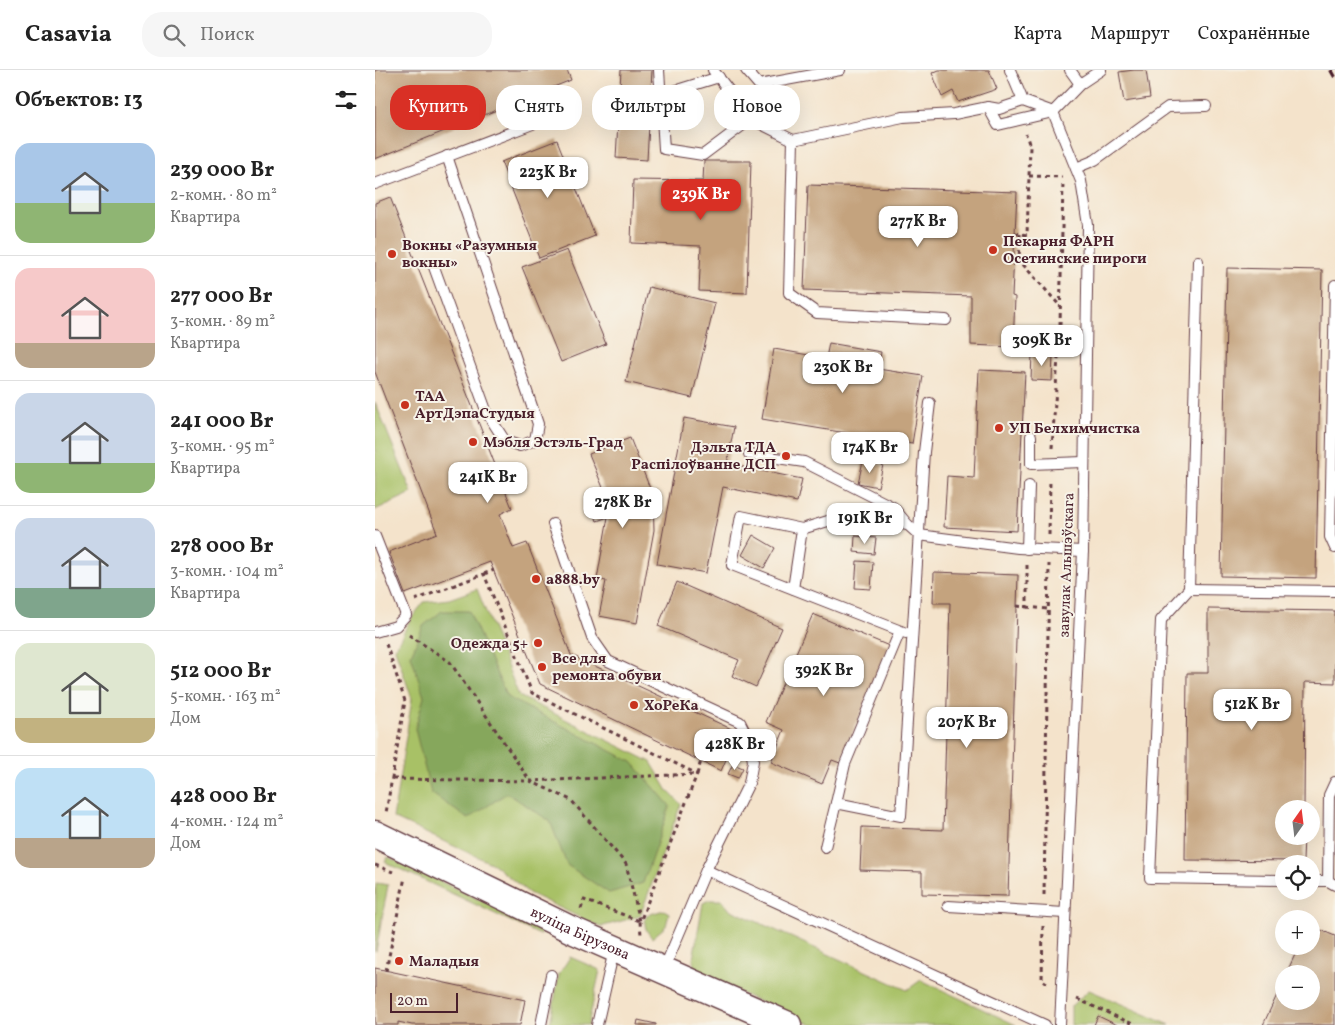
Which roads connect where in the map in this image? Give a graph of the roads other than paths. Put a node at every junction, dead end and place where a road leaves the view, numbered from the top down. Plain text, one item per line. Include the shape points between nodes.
1 (659, 70) edge
2 (746, 70) edge
3 (840, 70) edge
4 (1010, 70) edge
5 (1070, 70) edge
6 (1101, 70) edge
7 (716, 74) edge
8 (1079, 84) junction
9 (660, 85) edge
10 (687, 85) edge
11 (725, 85) edge
12 (1023, 101) junction
13 (1206, 106) dead end
14 (988, 107) junction
15 (1053, 112) junction
16 (516, 130) edge
17 (663, 130) edge
18 (736, 130) edge
19 (773, 130) edge
20 (793, 140) junction
21 (447, 156) junction
22 (1076, 168) junction
23 (375, 184) edge
24 (1198, 261) dead end
25 (433, 267) dead end
26 (1335, 285) edge
27 (945, 320) dead end
28 (1042, 341) dead end
29 (1085, 343) junction
30 (930, 403) dead end
31 (1031, 436) dead end
32 (749, 454) dead end
33 (1083, 462) junction
34 (1029, 486) dead end
35 (553, 524) dead end
36 (908, 525) junction
37 (802, 529) junction
38 (919, 535) junction
39 (375, 536) edge
40 (1335, 548) edge
41 (1027, 549) junction
42 (1083, 551) junction
43 (793, 589) junction
44 (1189, 589) junction
45 (1335, 591) edge
46 (900, 630) junction
47 (378, 632) edge
48 (912, 635) junction
49 (1335, 782) edge
50 (836, 803) junction
51 (378, 835) edge
52 (825, 847) dead end
53 (706, 870) junction
54 (1275, 880) edge
55 (1331, 883) edge
56 (947, 906) dead end
57 (1065, 913) junction
58 (614, 949) junction
59 (654, 964) junction
60 (551, 975) dead end
61 (541, 1025) edge
62 (597, 1025) edge
63 (788, 1025) edge
64 (1045, 1025) edge
65 (1059, 1025) edge

1 - 9 lane
2 - 3 lane via 759,85
4 - 12 lane
5 - 8 lane
6 - 8 lane
7 - 10 lane
7 - 11 lane
8 - 15 lane
12 - 14 lane via 999,109
12 - 15 lane
13 - 22 lane via 1168,107 1095,160
14 - 15 lane via 998,125
14 - 20 lane via 954,114 903,117
15 - 22 lane, завулак Альшэўскага
16 - 21 lane
17 - 18 lane via 664,149 703,155
19 - 20 lane
20 - 27 lane via 789,293 817,313
21 - 23 lane
21 - 25 lane via 539,424 535,440 520,446 505,441 487,413
22 - 29 lane, завулак Альшэўскага via 1088,225
24 - 44 lane
26 - 40 lane via 1330,537
28 - 29 lane
29 - 33 lane, завулак Альшэўскага
30 - 38 lane
31 - 33 lane via 1031,464
32 - 36 lane via 804,462 893,507
33 - 42 lane, завулак Альшэўскага
34 - 41 lane
35 - 53 lane via 592,638 608,661 740,722 749,740 753,761 749,783
36 - 37 lane via 844,516
36 - 38 lane
37 - 43 lane
37 - 43 lane via 741,516 732,565
38 - 41 lane
38 - 48 lane
39 - 47 lane via 407,615 396,626
41 - 42 lane
42 - 57 lane, завулак Альшэўскага
43 - 46 lane
44 - 45 lane
44 - 54 lane via 1161,620 1150,878
46 - 48 lane
46 - 50 lane via 845,764
48 - 50 lane via 901,816
49 - 55 lane via 1329,795
50 - 52 lane
51 - 58 street, вуліца Бірузова
53 - 59 lane
53 - 64 lane
56 - 57 lane
57 - 65 lane, завулак Альшэўскага
58 - 59 street, вуліца Бірузова
58 - 62 lane
59 - 63 street, вуліца Бірузова
60 - 61 lane

